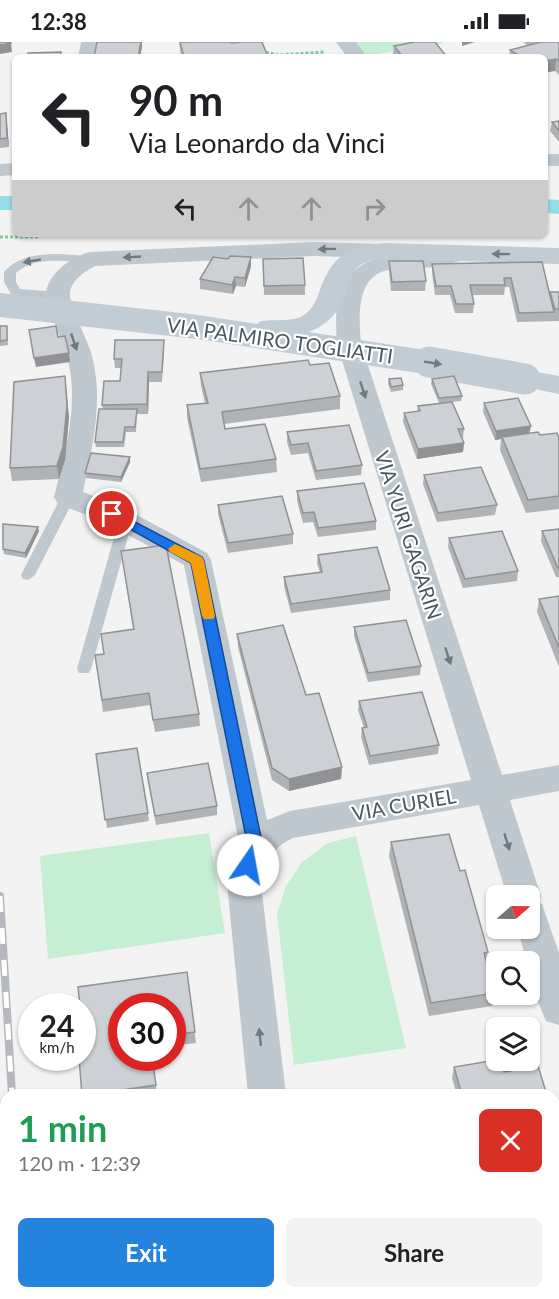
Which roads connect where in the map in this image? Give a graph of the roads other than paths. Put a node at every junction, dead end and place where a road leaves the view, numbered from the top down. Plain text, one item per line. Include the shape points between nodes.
1 (385, 251) junction
2 (461, 253) junction
3 (559, 256) edge
4 (90, 259) junction
5 (0, 296) edge
6 (58, 296) junction
7 (0, 305) edge
8 (559, 385) edge
9 (68, 497) junction
10 (119, 518) junction
11 (28, 575) dead end
12 (84, 669) dead end
13 (559, 777) edge
14 (490, 788) junction
15 (256, 847) junction
16 (521, 885) edge
17 (537, 939) edge
18 (559, 1009) edge
19 (266, 1089) edge

1 - 2 main road, VIA PALMIRO TOGLIATTI
1 -> 4 street, VIA PALMIRO TOGLIATTI via 313,249
1 - 5 main road, VIA PALMIRO TOGLIATTI via 356,256 348,262 329,305 318,317 292,328
3 -> 2 main road, VIA PALMIRO TOGLIATTI
2 -> 14 street, VIA YURI GAGARIN via 435,261 385,263 366,270 351,289 348,329 351,358
4 - 6 street via 68,274
4 -> 6 lane via 31,260 10,272 15,291
6 -> 9 street via 83,370 85,405
7 -> 8 main road, VIA PALMIRO TOGLIATTI, bridge via 156,322
9 - 10 street
9 - 11 lane
10 - 12 lane
10 - 15 street via 197,561
13 - 14 street, VIA CURIEL
14 - 15 street, VIA CURIEL via 290,825 278,829
14 -> 16 street, VIA YURI GAGARIN
19 -> 15 street via 244,884
17 - 18 street

